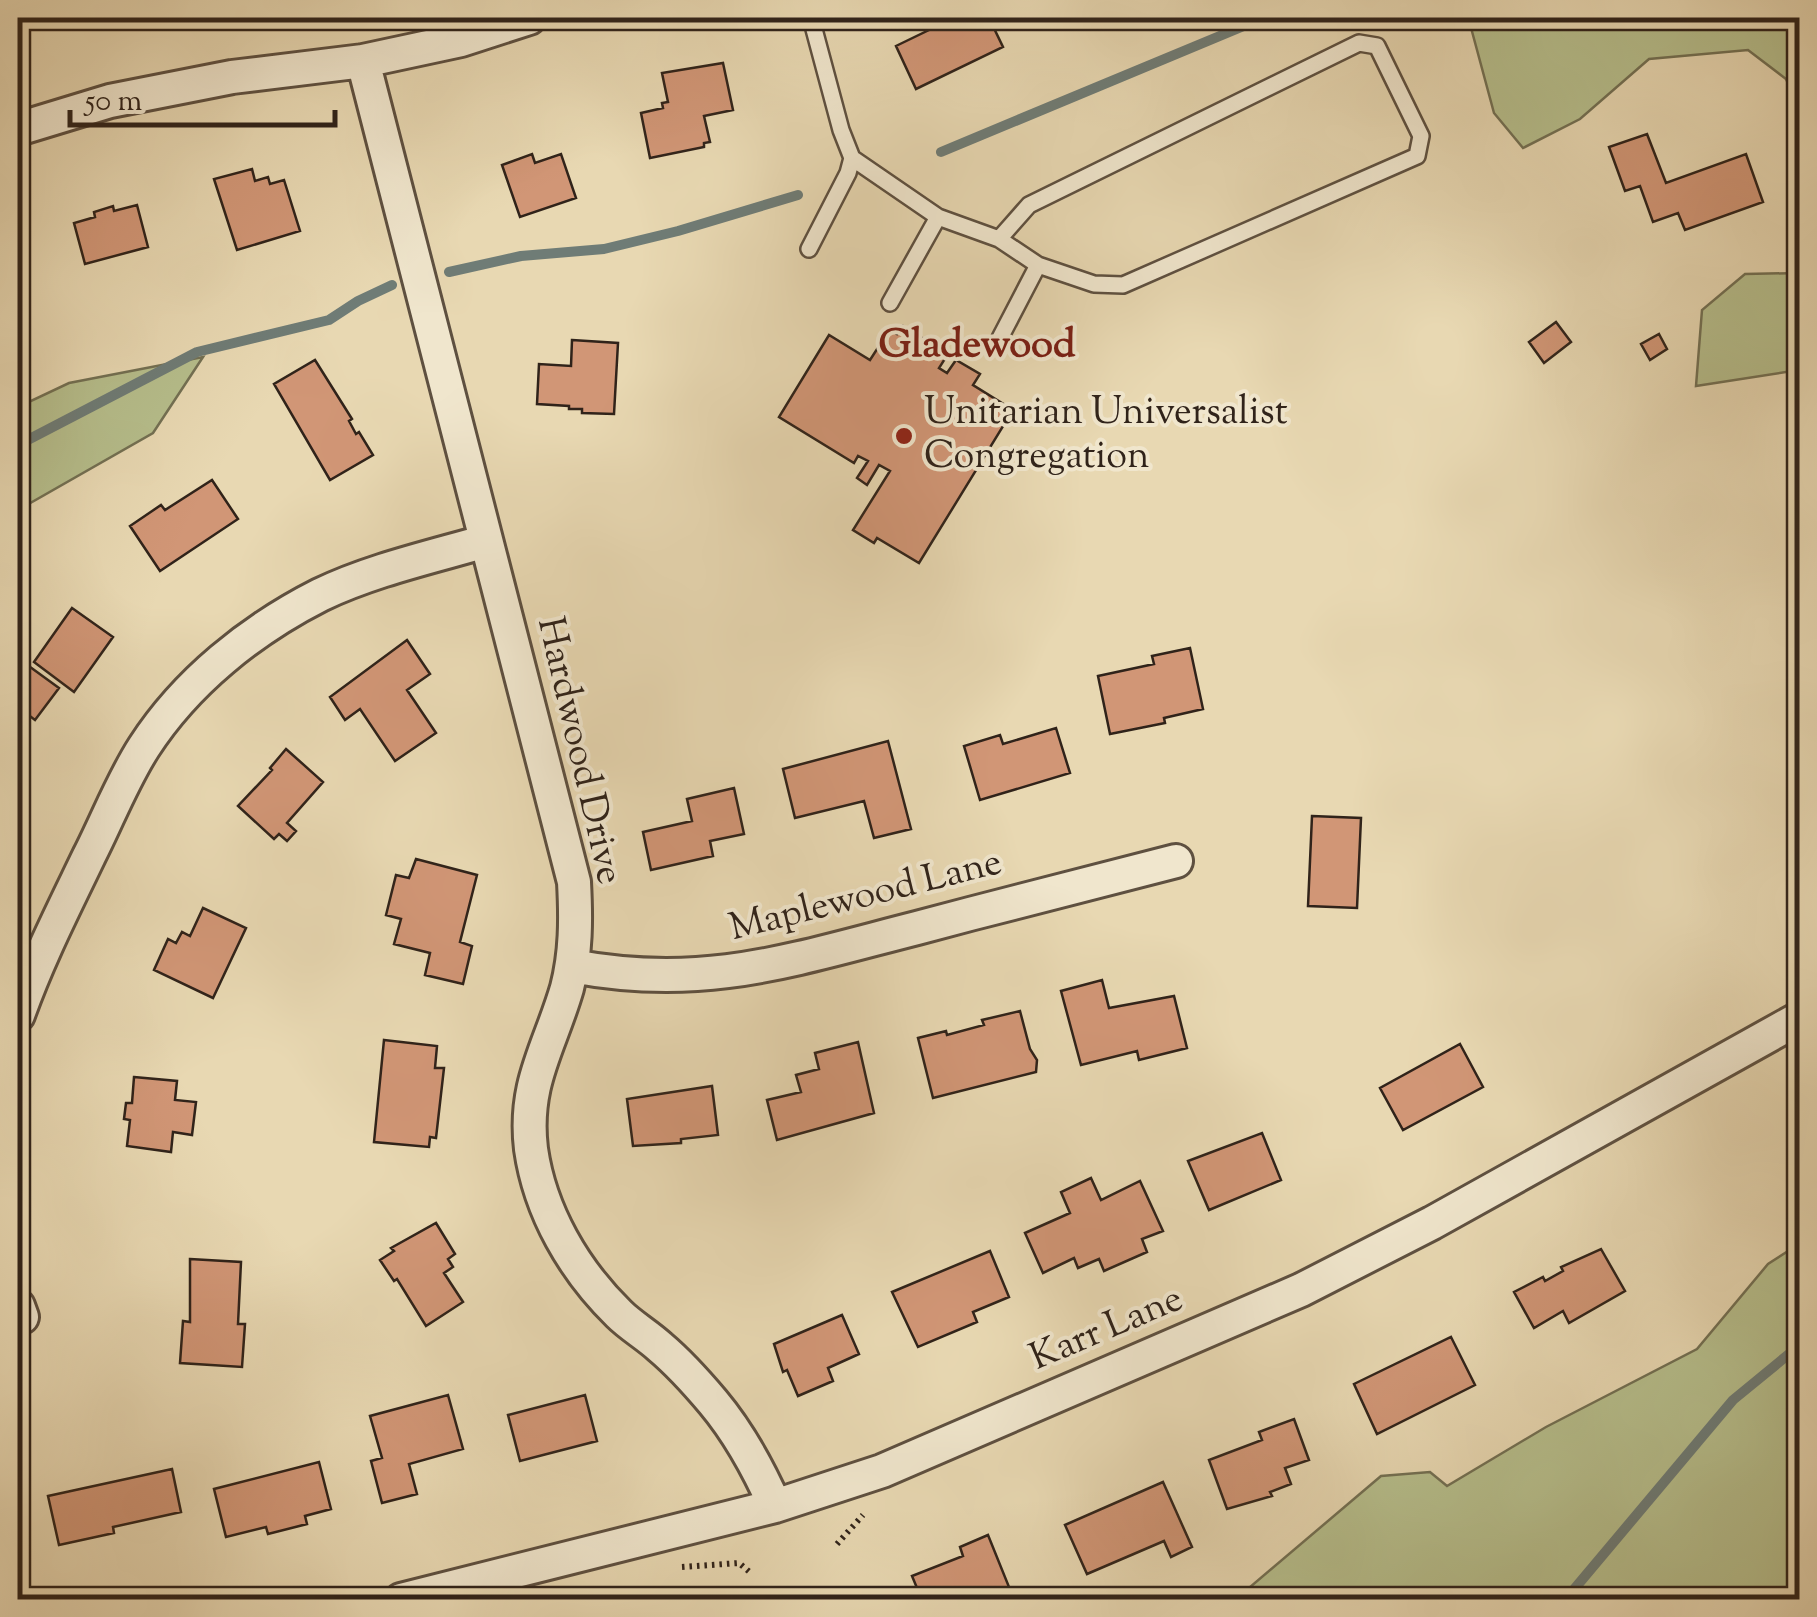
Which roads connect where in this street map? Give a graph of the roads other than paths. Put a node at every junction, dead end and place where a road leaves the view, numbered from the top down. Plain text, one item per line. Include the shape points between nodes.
1 (529, 18) edge
2 (811, 18) edge
3 (363, 61) junction
4 (18, 129) edge
5 (852, 158) junction
6 (938, 218) junction
7 (1000, 239) junction
8 (809, 249) dead end
9 (1038, 265) junction
10 (890, 303) dead end
11 (1000, 338) dead end
12 (486, 540) junction
13 (1176, 861) dead end
14 (572, 966) junction
15 (18, 1016) edge
16 (1800, 1018) edge
17 (775, 1506) junction
18 (401, 1600) edge

1 - 3 street
2 - 5 lane
3 - 4 street via 232,76 110,101
3 - 12 street, Hardwood Drive
5 - 6 lane
5 - 8 lane
6 - 7 lane
6 - 10 lane
7 - 9 lane
7 - 9 lane via 1029,206 1359,43 1377,46 1420,136 1417,156 1123,285 1094,284
9 - 11 lane
12 - 14 street, Hardwood Drive via 574,882
12 - 15 street via 323,594 208,672 142,749
13 - 14 street, Maplewood Lane via 756,969 641,977
14 - 17 street, Hardwood Drive via 532,1087 532,1149 541,1193 586,1278 714,1403
16 - 17 street, Karr Lane via 1301,1290 882,1471
17 - 18 street, Karr Lane

